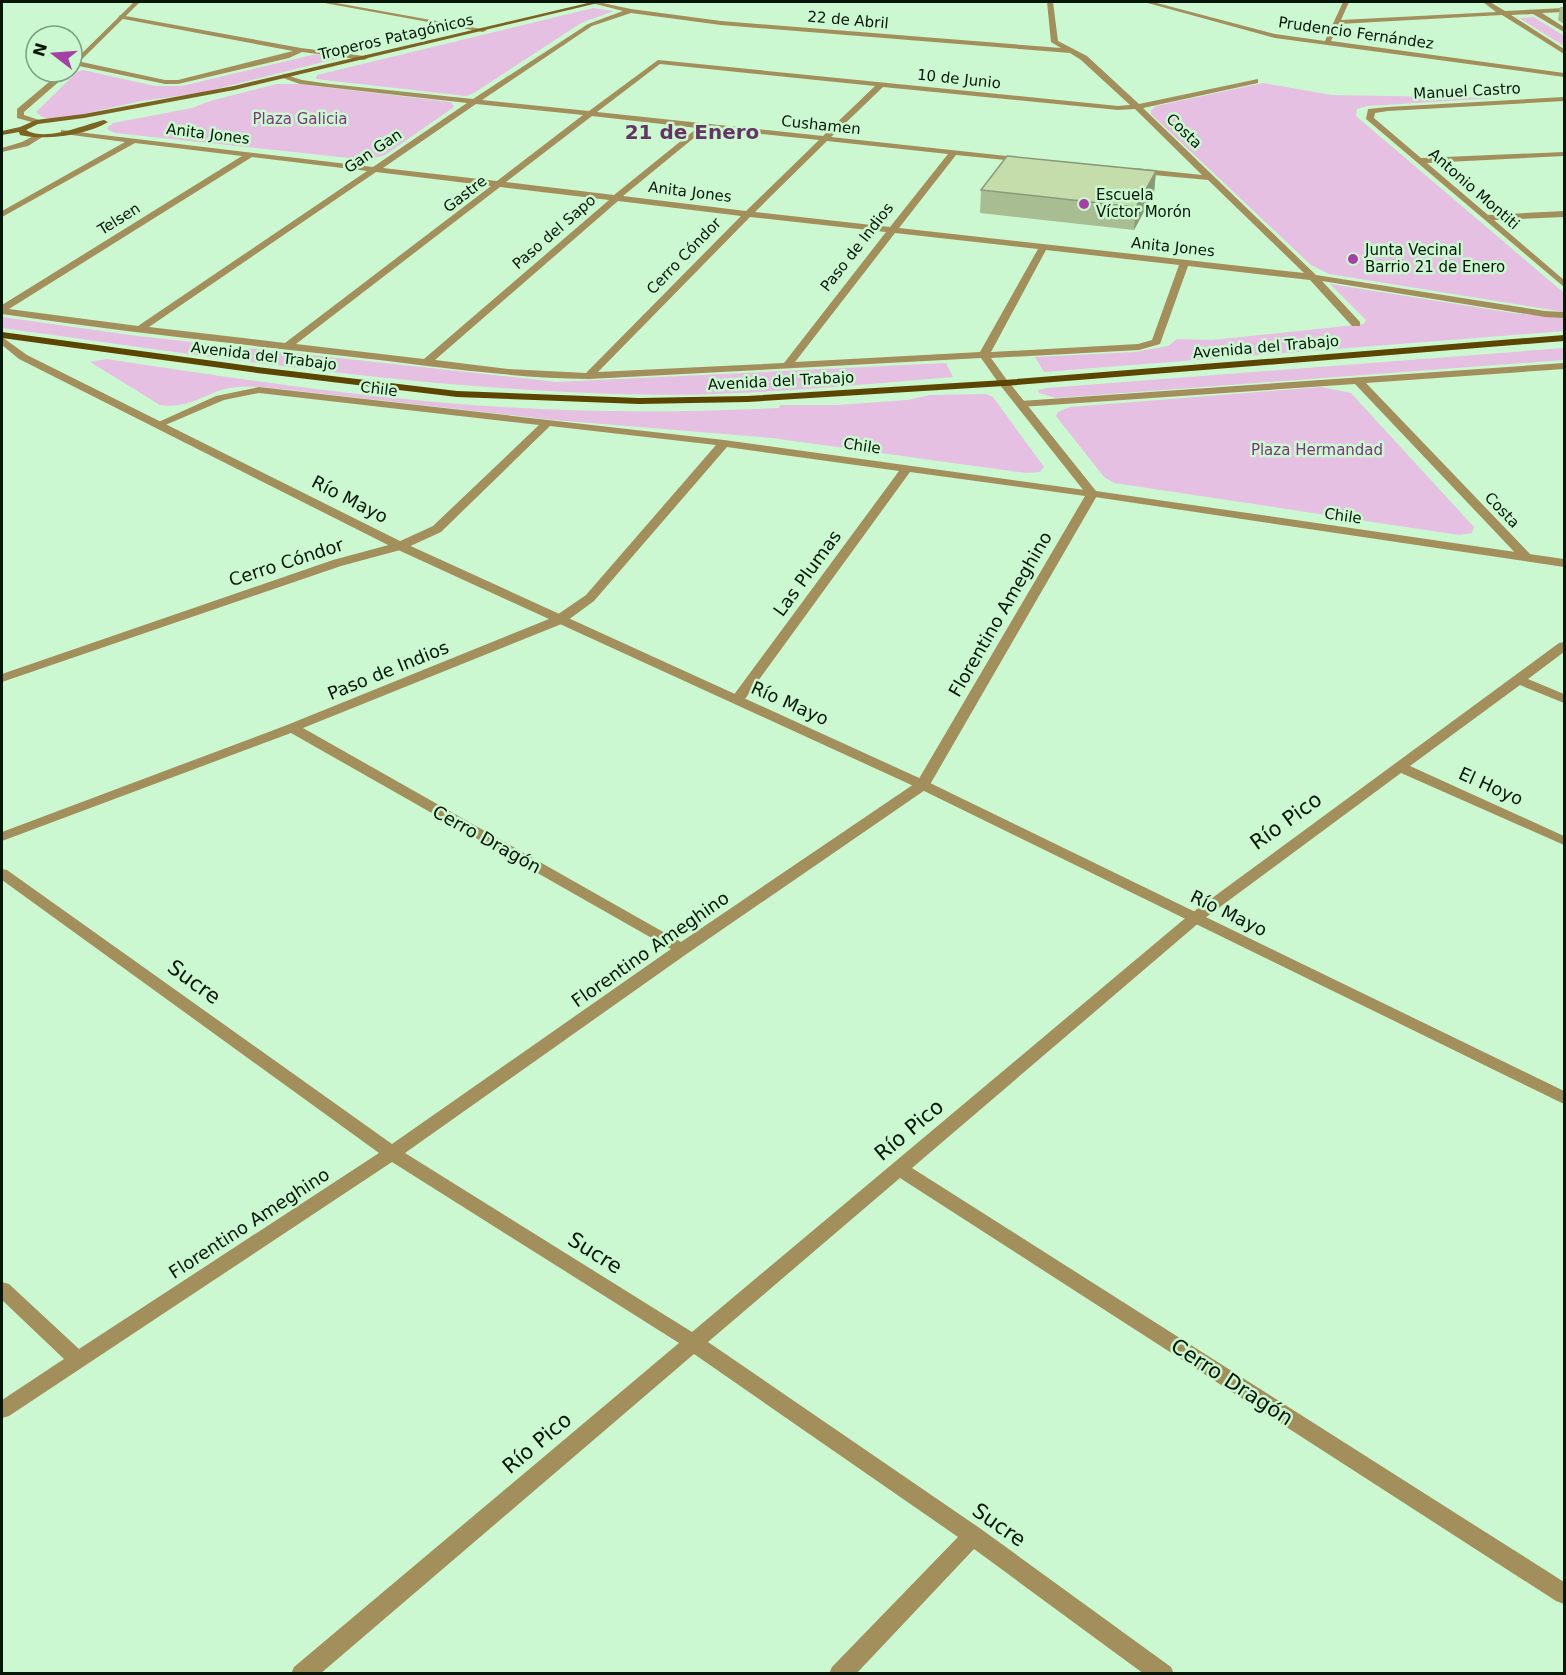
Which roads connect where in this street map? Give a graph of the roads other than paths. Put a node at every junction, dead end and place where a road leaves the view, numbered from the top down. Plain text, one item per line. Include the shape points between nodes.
1 (137, 2) edge
2 (322, 2) edge
3 (591, 2) edge
4 (598, 2) edge
5 (1052, 2) edge
6 (1147, 2) edge
7 (1346, 2) edge
8 (1486, 2) edge
9 (1518, 2) edge
10 (1564, 10) edge
11 (631, 11) junction
12 (1534, 11) junction
13 (1503, 12) junction
14 (120, 16) junction
15 (1337, 22) junction
16 (483, 30) junction
17 (1564, 30) edge
18 (1327, 43) junction
19 (301, 50) junction
20 (1068, 51) junction
21 (1564, 52) edge
22 (84, 54) edge
23 (364, 58) junction
24 (658, 62) joint
25 (84, 67) edge
26 (1564, 75) edge
27 (286, 76) junction
28 (1255, 81) dead end
29 (52, 84) edge
30 (880, 85) junction
31 (234, 88) junction
32 (1564, 99) edge
33 (473, 102) junction
34 (1137, 107) junction
35 (1371, 111) joint
36 (592, 114) junction
37 (58, 121) junction
38 (36, 122) junction
39 (703, 127) junction
40 (22, 129) junction
41 (66, 131) junction
42 (2, 133) edge
43 (38, 136) junction
44 (824, 139) junction
45 (2, 141) edge
46 (134, 141) junction
47 (2, 150) edge
48 (953, 153) junction
49 (251, 154) junction
50 (1564, 154) edge
51 (1035, 161) edge
52 (1421, 161) junction
53 (374, 168) junction
54 (1129, 170) edge
55 (1211, 178) junction
56 (501, 184) junction
57 (616, 198) junction
58 (2, 214) edge
59 (748, 214) junction
60 (1564, 214) edge
61 (1486, 218) junction
62 (890, 230) junction
63 (1043, 248) junction
64 (1184, 263) junction
65 (1313, 277) junction
66 (1564, 284) edge
67 (2, 310) edge
68 (1564, 315) edge
69 (1356, 324) dead end
70 (138, 330) junction
71 (2, 335) edge
72 (1564, 338) edge
73 (2, 340) edge
74 (287, 346) junction
75 (984, 355) junction
76 (427, 362) junction
77 (788, 364) junction
78 (1564, 366) edge
79 (589, 376) junction
80 (1357, 380) junction
81 (1005, 383) junction
82 (1021, 404) junction
83 (547, 423) junction
84 (159, 424) junction
85 (724, 442) junction
86 (907, 468) junction
87 (1092, 494) junction
88 (400, 546) junction
89 (1527, 557) junction
90 (1564, 563) edge
91 (559, 620) junction
92 (1564, 646) edge
93 (2, 678) edge
94 (1520, 680) junction
95 (1564, 699) edge
96 (737, 700) junction
97 (292, 728) junction
98 (1401, 767) junction
99 (923, 785) junction
100 (2, 837) edge
101 (1564, 842) edge
102 (2, 873) edge
103 (1195, 918) junction
104 (682, 949) junction
105 (1564, 1098) edge
106 (392, 1153) junction
107 (900, 1169) junction
108 (2, 1289) edge
109 (692, 1342) junction
110 (77, 1359) junction
111 (2, 1410) edge
112 (973, 1536) junction
113 (1564, 1594) edge
114 (302, 1674) edge
115 (840, 1674) edge
116 (1163, 1674) edge

1 - 14 street
2 - 16 street
3 - 4 street, 22 de Abril
4 - 11 street, 22 de Abril
4 - 16 main road, Troperos Patagónicos
5 - 20 street, Costa via 1055,42
6 - 18 street, Prudencio Fernández via 1275,36
7 - 15 street
8 - 13 street
9 - 12 street
10 - 12 street
11 - 20 street, 22 de Abril via 745,26
11 - 33 street, Gan Gan via 590,25
12 - 13 street
12 - 17 street
13 - 15 street
13 - 21 street
14 - 19 street
14 - 22 street
15 - 18 street
16 - 23 main road, Troperos Patagónicos
18 - 26 street, Prudencio Fernández
19 - 23 street
19 - 25 street via 186,81 165,82
20 - 34 street, Costa via 1084,58
23 - 27 main road, Troperos Patagónicos
24 - 30 street, 10 de Junio
24 - 36 street, Gastre
27 - 31 main road, Troperos Patagónicos
27 - 33 street, Cushamen via 310,83
28 - 34 street, 10 de Junio
29 - 38 street via 20,111 20,116
30 - 34 street, 10 de Junio
30 - 44 street, Cerro Cóndor
31 - 37 main road, Troperos Patagónicos
31 - 41 main road, Troperos Patagónicos
32 - 35 street, Manuel Castro
33 - 36 street, Cushamen
33 - 53 street, Gan Gan
34 - 55 street, Costa
35 - 52 street, Antonio Montiti via 1370,119
36 - 39 street, Cushamen
36 - 56 street, Gastre
37 - 38 main road, Troperos Patagónicos
37 - 41 main road via 72,125
38 - 40 main road, Troperos Patagónicos
39 - 44 street, Cushamen
39 - 57 street, Paso del Sapo
40 - 42 main road, Troperos Patagónicos
40 - 43 main road via 23,133
41 - 43 main road, Troperos Patagónicos
41 - 46 street, Anita Jones
43 - 45 main road, Troperos Patagónicos
43 - 47 street
44 - 48 street, Cushamen
44 - 59 street, Cerro Cóndor
46 - 49 street, Anita Jones
46 - 58 street
48 - 51 street, Cushamen
48 - 62 street, Paso de Indios
49 - 53 street, Anita Jones
49 - 67 street, Telsen
50 - 52 street
52 - 61 street, Antonio Montiti
53 - 56 street, Anita Jones
53 - 70 street, Gan Gan
54 - 55 street
55 - 65 street, Costa
56 - 57 street, Anita Jones
56 - 74 street, Gastre
57 - 59 street, Anita Jones
57 - 76 street, Paso del Sapo
59 - 62 street, Anita Jones
59 - 79 street, Cerro Cóndor
60 - 61 street
61 - 66 street, Antonio Montiti
62 - 63 street, Anita Jones
62 - 77 street, Paso de Indios
63 - 64 street, Anita Jones
63 - 75 street
64 - 65 street, Anita Jones
64 - 75 street, Avenida del Trabajo via 1156,342
65 - 68 street
65 - 69 street, Costa
67 - 70 street, Avenida del Trabajo
70 - 74 street, Avenida del Trabajo
71 - 81 main road, Avenida del Trabajo via 256,370 505,397 747,399
72 - 81 main road, Avenida del Trabajo
73 - 84 street, Río Mayo via 24,357
74 - 76 street, Avenida del Trabajo
75 - 77 street, Avenida del Trabajo
75 - 81 street
76 - 79 street, Avenida del Trabajo
77 - 79 street, Avenida del Trabajo
78 - 80 street
80 - 82 street
80 - 89 street, Costa
81 - 82 street
82 - 87 street
83 - 84 street, Chile via 259,390 212,400
83 - 85 street, Chile
83 - 88 street, Cerro Cóndor via 437,529
84 - 88 street, Río Mayo
85 - 86 street, Chile
85 - 91 street, Paso de Indios via 590,598
86 - 87 street, Chile
86 - 96 street, Las Plumas
87 - 89 street, Chile
87 - 99 street, Florentino Ameghino
88 - 91 street, Río Mayo
88 - 93 street, Cerro Cóndor via 337,563
89 - 90 street, Chile
91 - 96 street, Río Mayo
91 - 97 street, Paso de Indios
92 - 94 street, Río Pico
94 - 95 street
94 - 98 street, Río Pico
96 - 99 street, Río Mayo
97 - 100 street, Paso de Indios
97 - 104 street, Cerro Dragón
98 - 101 street, El Hoyo
98 - 103 street, Río Pico
99 - 103 street, Río Mayo
99 - 104 street, Florentino Ameghino
102 - 106 street, Sucre
103 - 105 street, Río Mayo
103 - 107 street, Río Pico
104 - 106 street, Florentino Ameghino
106 - 109 street, Sucre
106 - 110 street, Florentino Ameghino
107 - 109 street, Río Pico
107 - 113 street, Cerro Dragón
108 - 110 street
109 - 112 street, Sucre
109 - 114 street, Río Pico
110 - 111 street, Florentino Ameghino
112 - 115 street
112 - 116 street, Sucre

